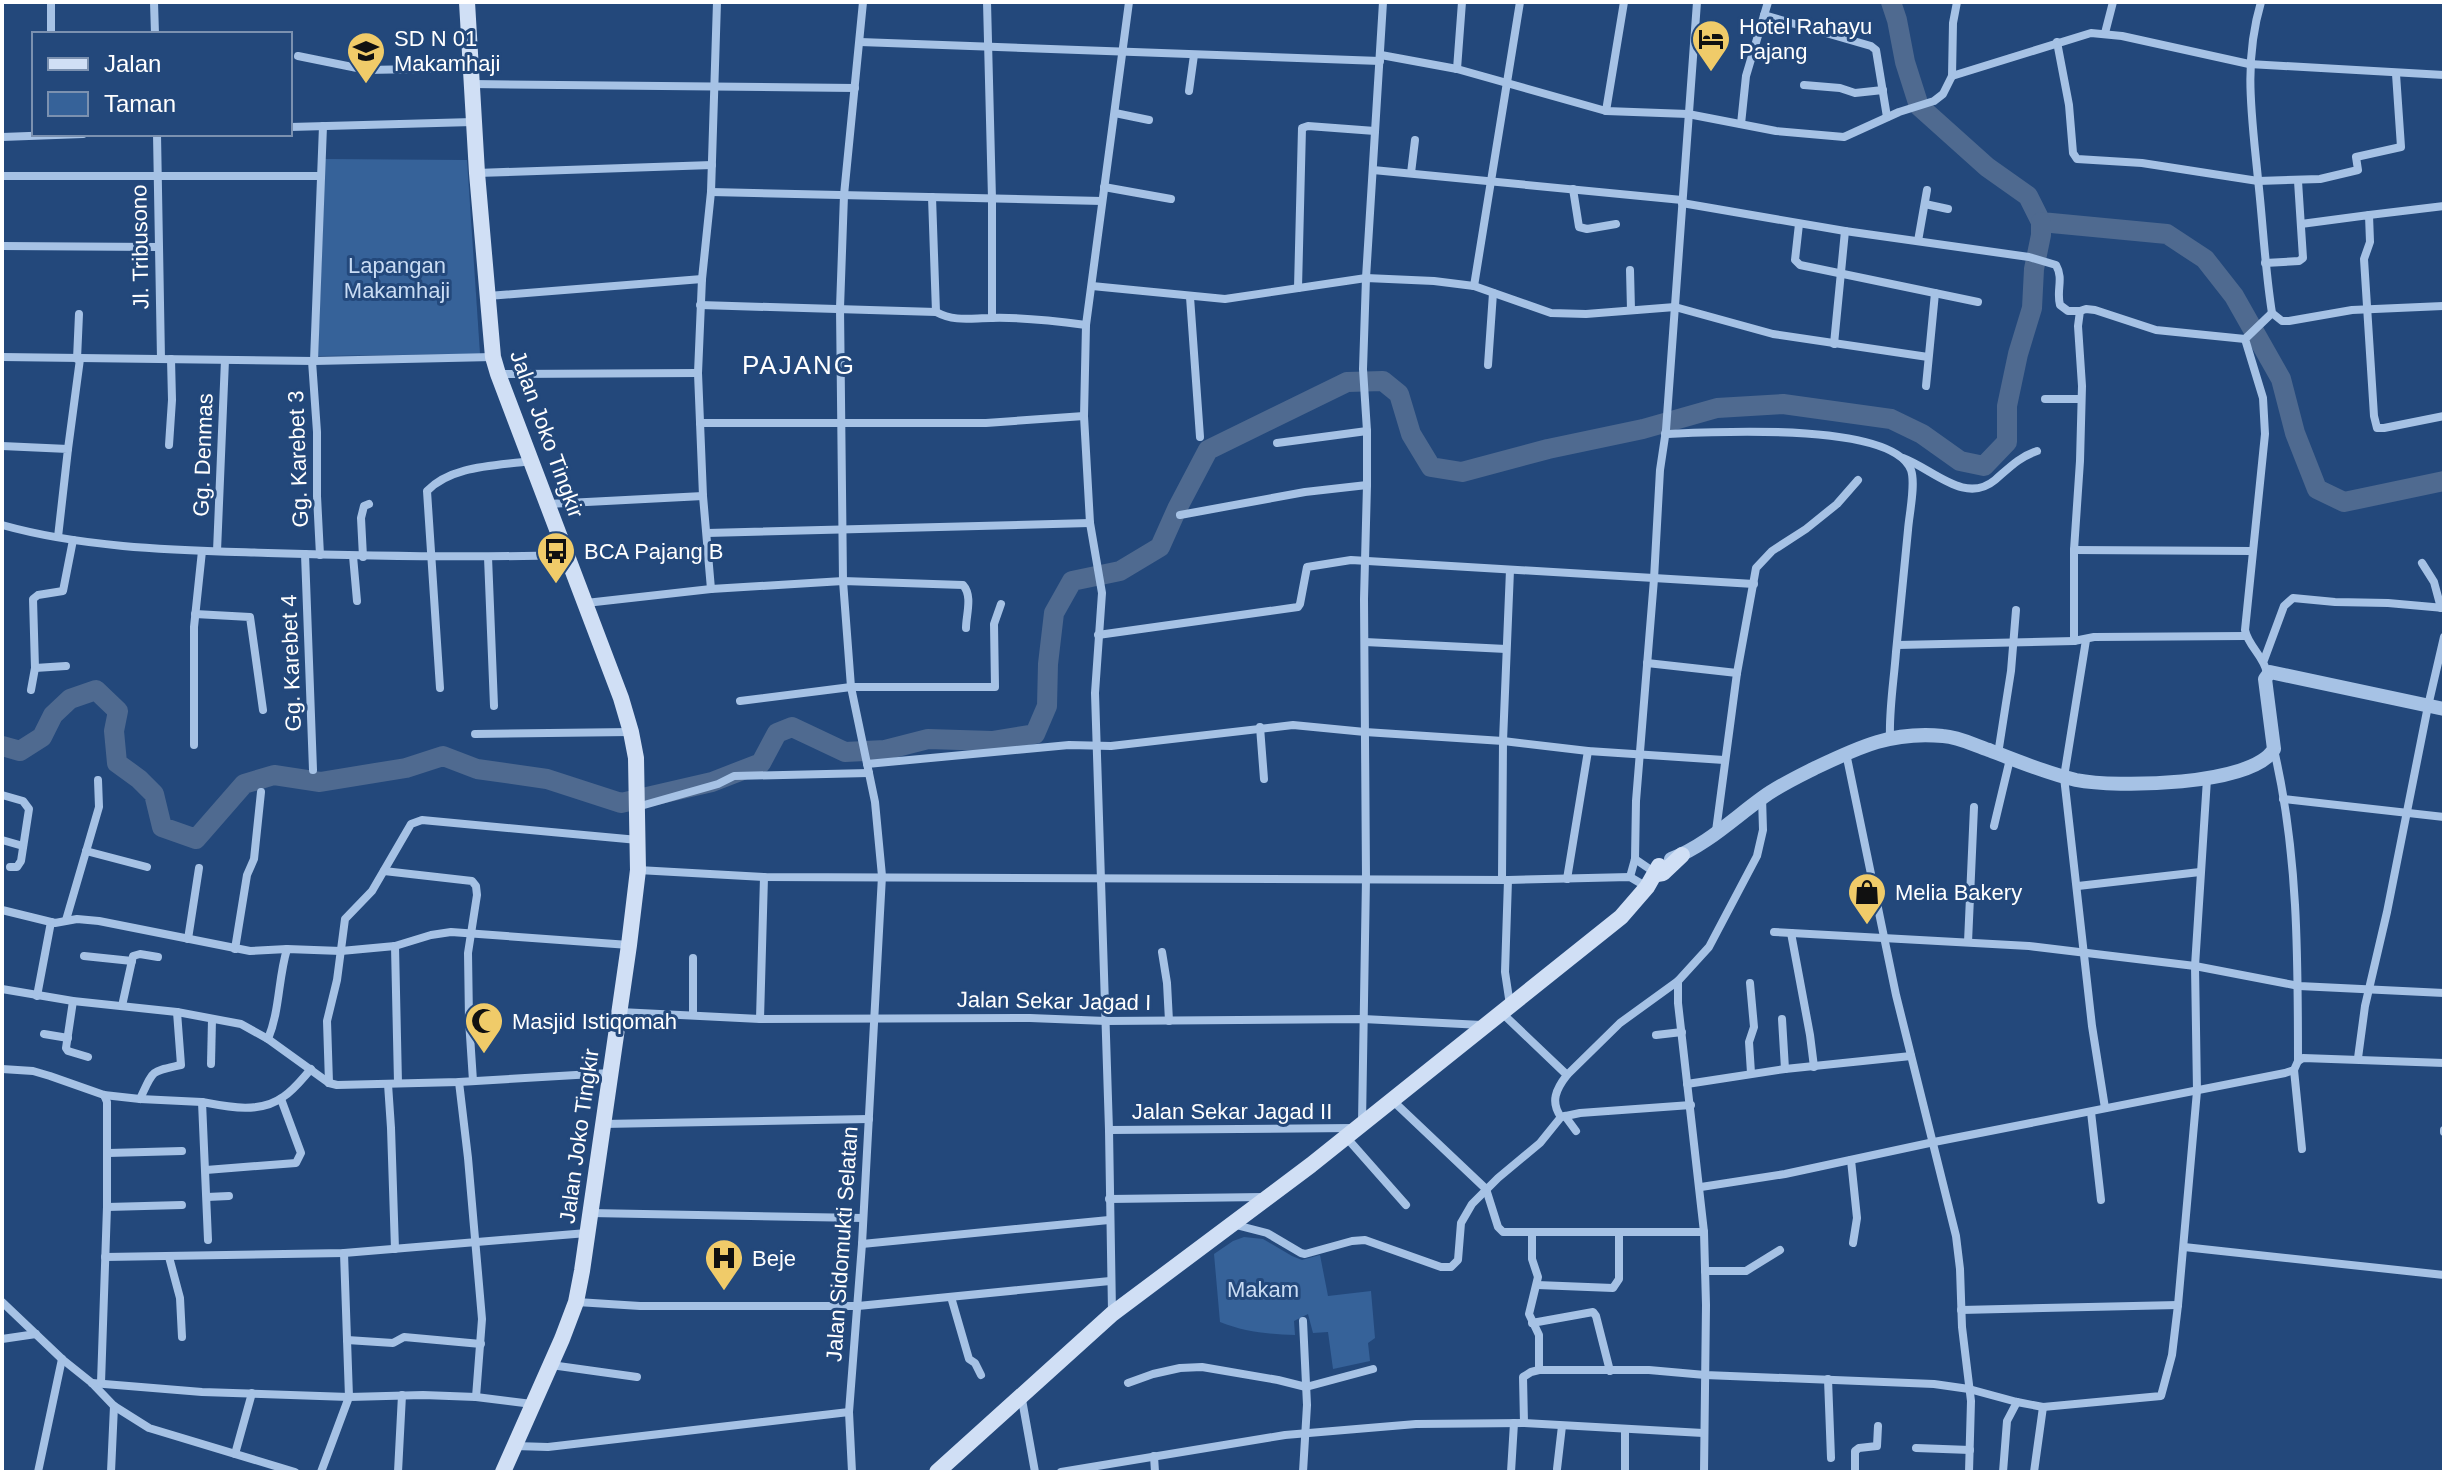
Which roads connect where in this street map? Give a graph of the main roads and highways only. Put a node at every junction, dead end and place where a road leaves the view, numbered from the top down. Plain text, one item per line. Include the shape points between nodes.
1 (467, 2) edge
2 (1682, 855) road end
3 (503, 1472) edge
4 (937, 1472) edge

1 - 3 main road, Jalan Joko Tingkir via 493,357 631,732 639,840 620,1012 576,1302
2 - 4 main road via 1654,876 1621,917 1506,1010 1392,1100 1370,1106 1354,1129 1112,1314

